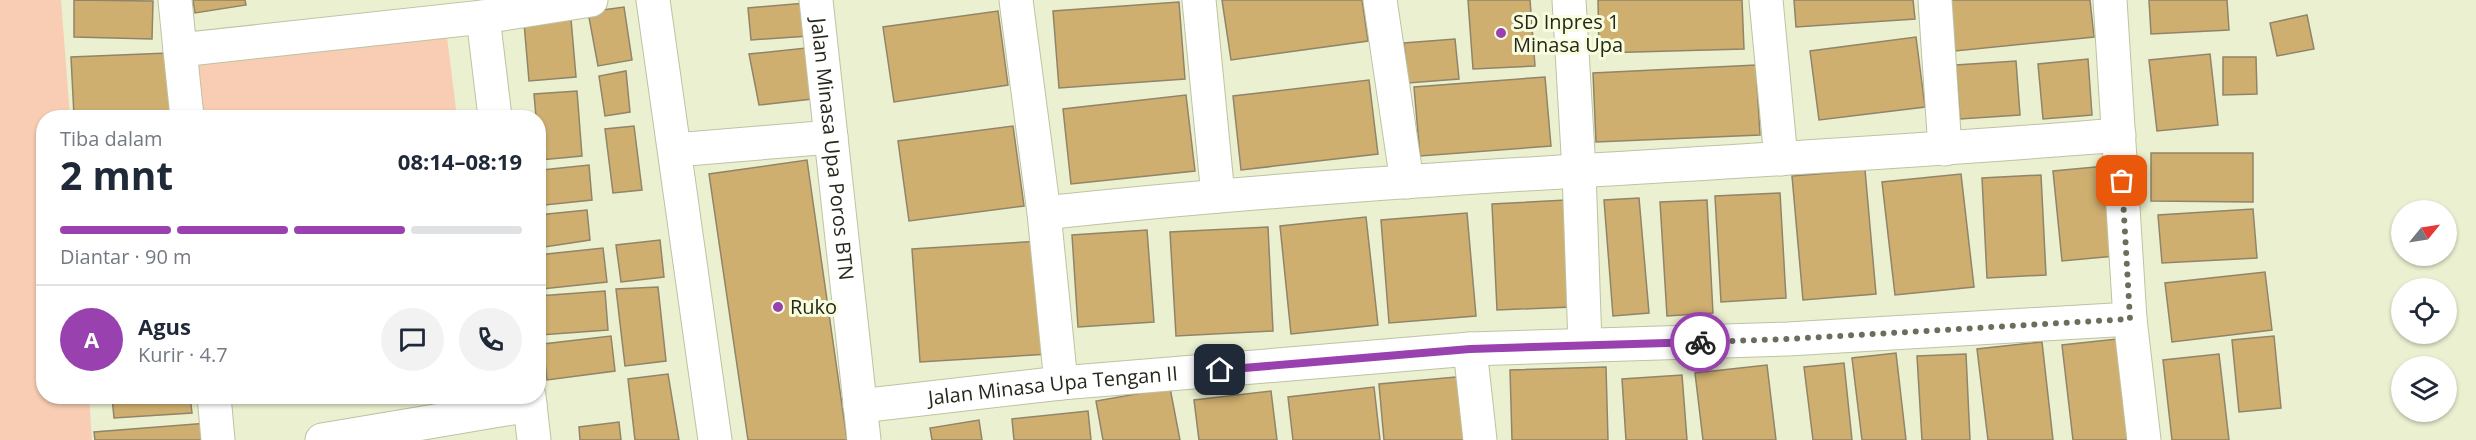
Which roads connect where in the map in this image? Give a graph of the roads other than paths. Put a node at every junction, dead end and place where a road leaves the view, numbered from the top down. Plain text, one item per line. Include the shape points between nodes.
1 (175, 0) edge
2 (591, 0) edge
3 (653, 0) edge
4 (816, 0) edge
5 (1016, 0) edge
6 (1199, 0) edge
7 (1380, 0) edge
8 (1569, 0) edge
9 (1766, 0) edge
10 (1935, 0) edge
11 (2110, 0) edge
12 (483, 16) junction
13 (180, 51) junction
14 (186, 110) edge
15 (494, 110) edge
16 (2119, 135) junction
17 (831, 137) junction
18 (1945, 149) junction
19 (675, 150) junction
20 (1781, 159) junction
21 (1579, 171) junction
22 (1407, 182) junction
23 (1218, 196) junction
24 (1044, 213) junction
25 (2130, 319) junction
26 (1585, 345) junction
27 (1470, 349) junction
28 (1061, 383) junction
29 (215, 404) edge
30 (508, 404) edge
31 (530, 404) edge
32 (860, 406) junction
33 (218, 440) edge
34 (322, 440) edge
35 (534, 440) edge
36 (715, 440) edge
37 (864, 440) edge
38 (1480, 440) edge
39 (2144, 440) edge

1 - 13 street
2 - 12 street
3 - 19 street
4 - 17 street, Jalan Minasa Upa Poros BTN
5 - 24 street
6 - 23 street
7 - 22 street
8 - 21 street
9 - 20 street
10 - 18 street
11 - 16 street
12 - 13 street
12 - 15 street
13 - 14 street
16 - 18 street
16 - 25 street
17 - 19 street
17 - 32 street, Jalan Minasa Upa Poros BTN
18 - 20 street
19 - 36 street
20 - 21 street
21 - 22 street
21 - 26 street
22 - 23 street
23 - 24 street
24 - 28 street
25 - 26 street, Jalan Minasa Upa Tengan II via 1788,339
25 - 39 street
26 - 27 street, Jalan Minasa Upa Tengan II
27 - 28 street, Jalan Minasa Upa Tengan II
27 - 38 street
28 - 32 street, Jalan Minasa Upa Tengan II
29 - 33 street
30 - 34 street
31 - 35 street
32 - 37 street, Jalan Minasa Upa Poros BTN

